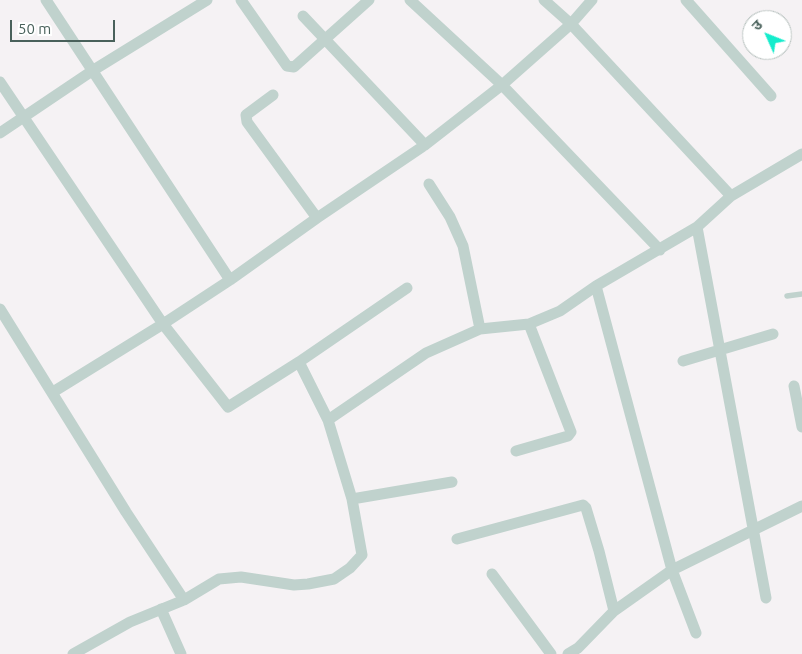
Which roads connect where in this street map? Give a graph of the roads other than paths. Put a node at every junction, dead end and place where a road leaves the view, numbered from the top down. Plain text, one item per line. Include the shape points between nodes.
1 (46, 0) edge
2 (207, 0) edge
3 (241, 0) edge
4 (369, 0) edge
5 (410, 0) edge
6 (544, 0) edge
7 (592, 0) edge
8 (686, 0) edge
9 (303, 16) dead end
10 (571, 24) junction
11 (325, 39) junction
12 (92, 71) junction
13 (0, 82) edge
14 (502, 85) junction
15 (273, 95) dead end
16 (771, 96) dead end
17 (24, 117) junction
18 (0, 133) edge
19 (425, 145) junction
20 (802, 154) edge
21 (429, 184) dead end
22 (731, 196) junction
23 (317, 218) junction
24 (697, 227) junction
25 (660, 250) junction
26 (230, 280) junction
27 (596, 286) junction
28 (407, 288) dead end
29 (802, 294) edge
30 (787, 296) dead end
31 (0, 309) edge
32 (163, 324) junction
33 (529, 324) junction
34 (480, 329) junction
35 (773, 334) dead end
36 (720, 349) junction
37 (683, 361) dead end
38 (299, 362) junction
39 (794, 386) dead end
40 (53, 392) junction
41 (328, 420) junction
42 (802, 427) edge
43 (516, 451) dead end
44 (452, 482) dead end
45 (352, 499) junction
46 (802, 506) edge
47 (754, 530) junction
48 (457, 539) dead end
49 (672, 570) junction
50 (492, 574) dead end
51 (766, 598) dead end
52 (184, 600) junction
53 (162, 610) junction
54 (614, 611) junction
55 (696, 633) dead end
56 (73, 654) edge
57 (181, 654) edge
58 (551, 654) edge
59 (568, 654) edge

1 - 12 street
2 - 12 street
3 - 11 street via 287,66 294,67
4 - 11 street
5 - 14 street
6 - 10 street
7 - 10 street
8 - 16 street
9 - 11 street
10 - 14 street
10 - 22 street
11 - 19 street
12 - 17 street
12 - 26 street
13 - 17 street
14 - 19 street
14 - 25 street
15 - 23 street via 246,115 246,122
17 - 18 street
17 - 32 street
19 - 23 street
20 - 22 street
21 - 34 street via 450,217 463,246
22 - 24 street
23 - 26 street
24 - 25 street
24 - 36 street
25 - 27 street
26 - 32 street
27 - 33 street via 560,311
27 - 49 street
28 - 38 street
29 - 30 lane
31 - 40 street
32 - 38 street via 228,406
32 - 40 street
33 - 34 street
33 - 43 street via 571,432 568,436
34 - 41 street via 426,353
35 - 36 street
36 - 37 street
36 - 47 street
38 - 41 street
39 - 42 street
40 - 52 street
41 - 45 street
44 - 45 street
45 - 52 street via 362,555 334,579 294,584 241,577 219,579
46 - 47 street
47 - 49 street
47 - 51 street
48 - 54 street via 583,505
49 - 54 street
49 - 55 street
50 - 58 street
52 - 53 street
53 - 56 street via 130,622
53 - 57 street
54 - 59 street

